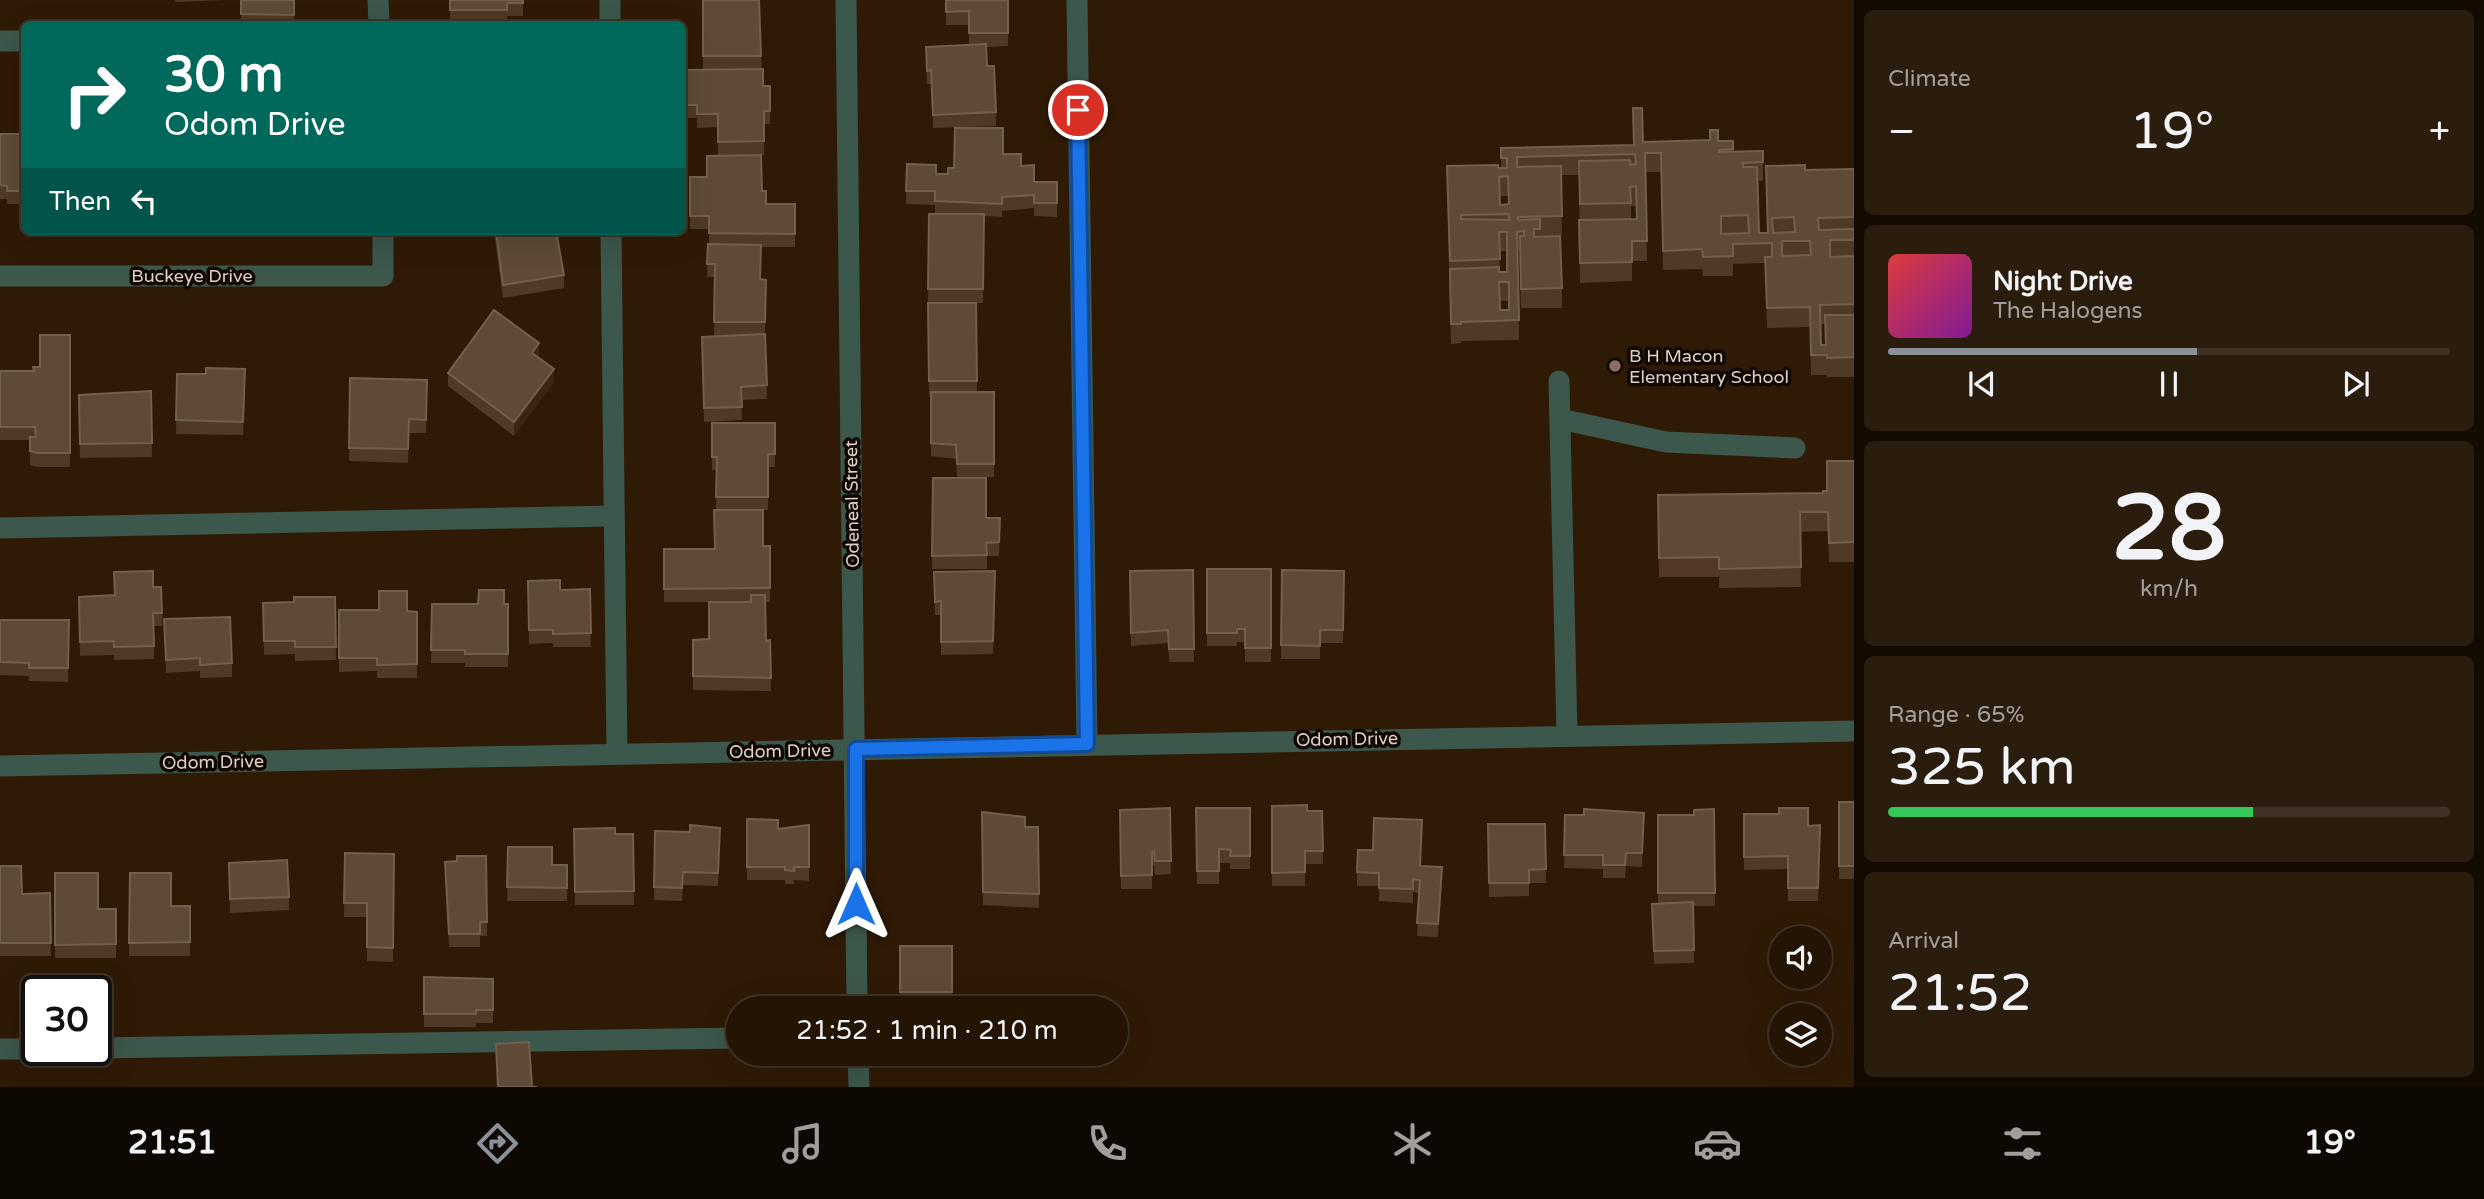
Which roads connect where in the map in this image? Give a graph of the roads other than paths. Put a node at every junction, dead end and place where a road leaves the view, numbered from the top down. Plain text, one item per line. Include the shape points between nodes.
1 (378, 0) edge
2 (610, 0) edge
3 (846, 0) edge
4 (1077, 0) edge
5 (379, 21) edge
6 (610, 21) edge
7 (0, 41) edge
8 (21, 41) edge
9 (383, 235) edge
10 (611, 235) edge
11 (0, 276) edge
12 (1559, 382) dead end
13 (1560, 419) junction
14 (1795, 448) dead end
15 (613, 516) junction
16 (0, 528) edge
17 (1854, 731) edge
18 (1567, 735) junction
19 (1087, 744) junction
20 (856, 749) junction
21 (617, 754) junction
22 (0, 766) edge
23 (857, 996) edge
24 (726, 1038) edge
25 (112, 1048) edge
26 (0, 1049) edge
27 (21, 1049) edge
28 (858, 1066) edge
29 (859, 1087) edge

1 - 5 street
2 - 6 street
3 - 20 street, Odeneal Street
4 - 19 street
7 - 8 street
9 - 11 street, Buckeye Drive via 383,276
10 - 15 street
12 - 13 street
13 - 14 street via 1667,442
13 - 18 street
15 - 16 street
15 - 21 street
17 - 18 street, Odom Drive
18 - 19 street, Odom Drive
19 - 20 street, Odom Drive
20 - 21 street, Odom Drive
20 - 23 street, Odeneal Street
21 - 22 street, Odom Drive
24 - 25 street
26 - 27 street
28 - 29 street

